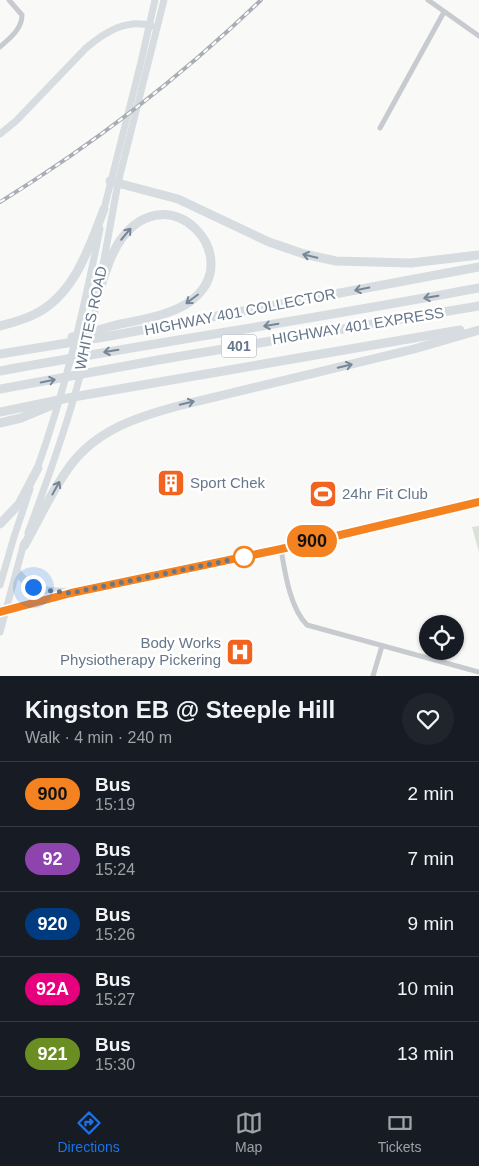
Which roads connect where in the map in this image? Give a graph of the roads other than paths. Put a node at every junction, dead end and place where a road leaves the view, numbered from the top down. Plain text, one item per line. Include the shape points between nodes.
1 (9, 0) edge
2 (155, 0) edge
3 (164, 0) edge
4 (428, 0) edge
5 (444, 12) junction
6 (149, 25) junction
7 (157, 27) junction
8 (479, 36) edge
9 (0, 47) edge
10 (380, 128) dead end
11 (0, 134) edge
12 (114, 182) junction
13 (104, 209) junction
14 (479, 255) edge
15 (479, 267) edge
16 (479, 288) edge
17 (98, 294) junction
18 (479, 306) edge
19 (0, 326) edge
20 (479, 328) edge
21 (54, 345) junction
22 (0, 354) edge
23 (0, 371) edge
24 (0, 390) edge
25 (73, 397) junction
26 (0, 412) edge
27 (0, 423) edge
28 (38, 468) junction
29 (479, 502) edge
30 (0, 524) edge
31 (24, 546) junction
32 (281, 549) junction
33 (17, 572) junction
34 (0, 585) edge
35 (71, 593) junction
36 (3, 611) edge
37 (0, 632) edge
38 (382, 646) junction
39 (479, 672) edge
40 (373, 676) edge

1 - 9 street via 22,15 22,21
2 - 6 main road, WHITES ROAD
3 - 7 main road, WHITES ROAD
4 - 5 street
5 - 8 street
5 - 10 street
6 - 7 main road
6 - 11 main road via 139,22 120,26 98,38
6 - 12 main road, WHITES ROAD via 119,148
7 - 12 main road, WHITES ROAD
12 - 13 main road, WHITES ROAD
14 -> 12 highway via 411,263 336,261 269,242 178,199
12 - 17 main road, WHITES ROAD
13 - 19 highway via 87,254 55,300 34,315
13 - 28 main road, WHITES ROAD via 68,374
15 -> 21 highway, HIGHWAY 401 COLLECTOR / 401
16 -> 23 highway, HIGHWAY 401 EXPRESS / 401
17 -> 21 highway via 119,242 142,219 163,214 178,217 196,228 208,246 211,262 208,277 191,301 172,310 72,337
17 - 31 main road, WHITES ROAD via 86,352 64,427
24 -> 18 highway, HIGHWAY 401 EXPRESS / 401
20 - 25 highway, 401
31 -> 20 highway via 70,464 91,443 118,426 147,414 414,349
21 - 22 highway, HIGHWAY 401 COLLECTOR / 401
25 - 26 highway, 401
25 - 27 highway
28 - 30 highway via 19,504
28 - 34 main road, WHITES ROAD
29 - 32 main road
31 - 33 main road, WHITES ROAD
32 - 35 main road
32 - 38 street via 294,607 307,625
33 - 35 main road via 25,583 33,587
33 - 36 main road, WHITES ROAD
35 - 36 main road
36 - 37 main road, WHITES ROAD
38 - 39 street
38 - 40 street

